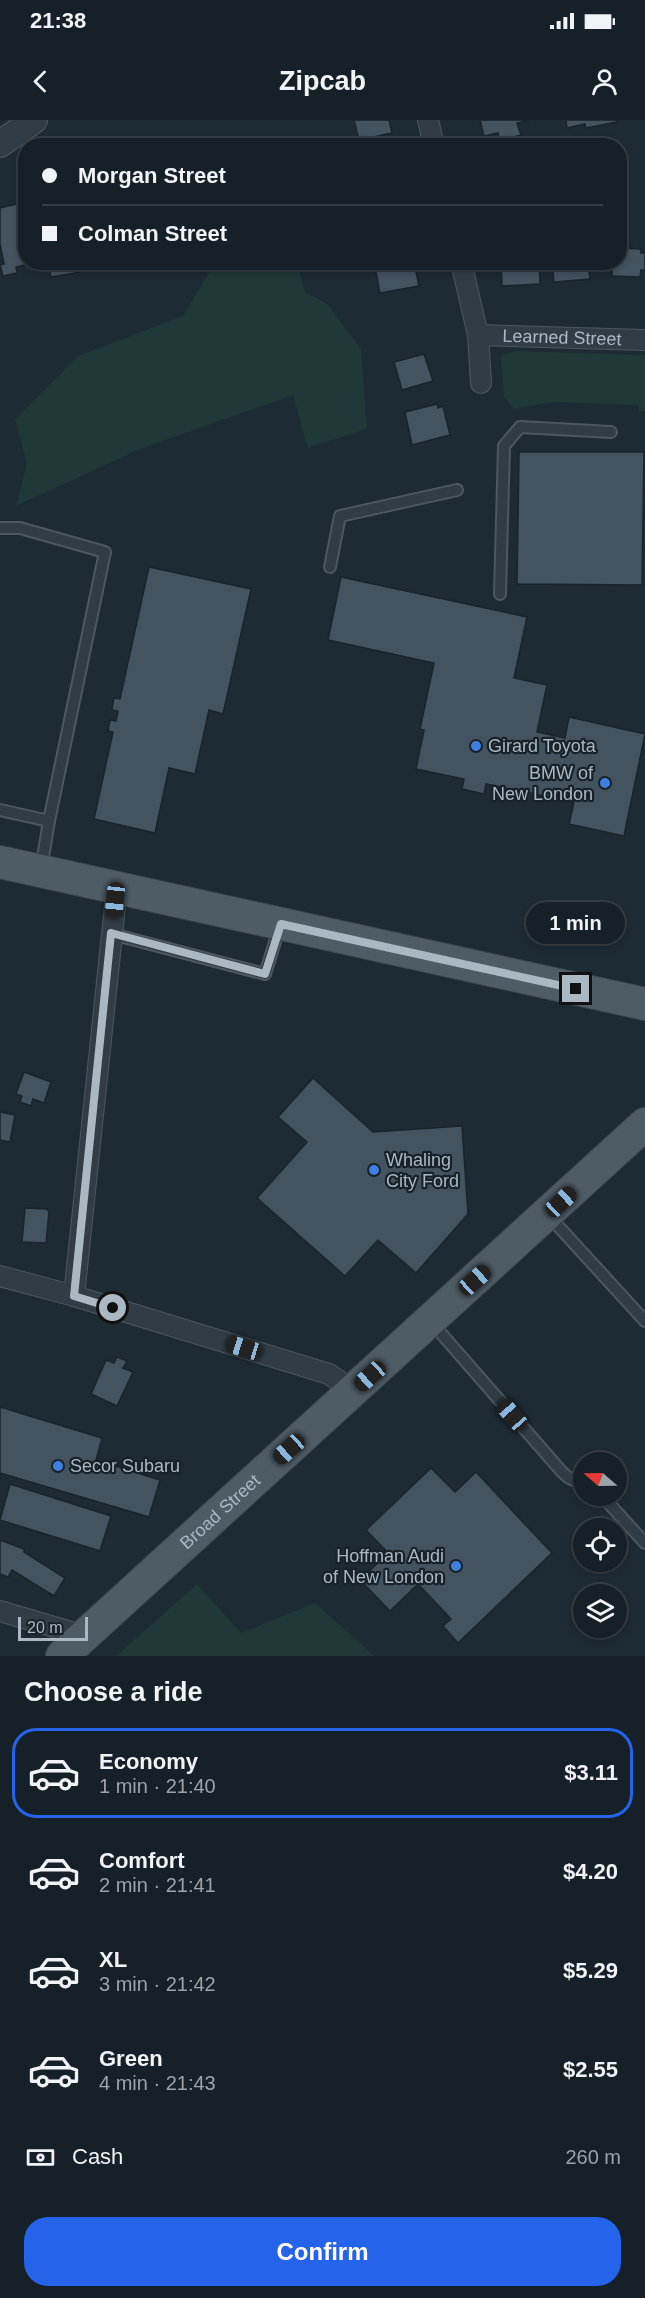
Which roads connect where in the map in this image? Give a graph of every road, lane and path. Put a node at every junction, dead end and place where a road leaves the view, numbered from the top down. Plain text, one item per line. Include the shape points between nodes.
1 (34, 120) edge
2 (428, 120) edge
3 (432, 138) edge
4 (0, 144) edge
5 (463, 270) edge
6 (478, 335) junction
7 (645, 340) edge
8 (481, 383) dead end
9 (611, 432) dead end
10 (457, 490) dead end
11 (0, 528) edge
12 (330, 567) dead end
13 (500, 594) dead end
14 (0, 810) edge
15 (49, 821) junction
16 (0, 862) edge
17 (40, 871) junction
18 (117, 887) junction
19 (281, 924) junction
20 (111, 933) junction
21 (645, 1004) edge
22 (645, 1124) edge
23 (547, 1214) junction
24 (0, 1276) edge
25 (74, 1296) junction
26 (430, 1321) junction
27 (645, 1321) edge
28 (353, 1391) junction
29 (573, 1480) edge
30 (611, 1506) edge
31 (645, 1543) edge
32 (0, 1611) edge
33 (73, 1646) edge

1 - 4 street
2 - 3 street
5 - 6 street
6 - 7 street, Learned Street
6 - 8 street
9 - 13 lane via 520,427 504,446
10 - 12 lane via 340,516
11 - 15 lane via 20,528 105,552
14 - 15 lane
15 - 17 lane
16 - 17 main road
17 - 18 main road
18 - 19 main road
18 - 20 street
19 - 20 lane via 265,974
19 - 21 main road
20 - 25 street
22 - 23 main road, Broad Street
23 - 26 main road, Broad Street
23 - 27 lane
24 - 25 street
25 - 28 street via 329,1374
26 - 28 main road, Broad Street
26 - 29 lane
28 - 33 main road, Broad Street
30 - 31 lane
32 - 33 street

